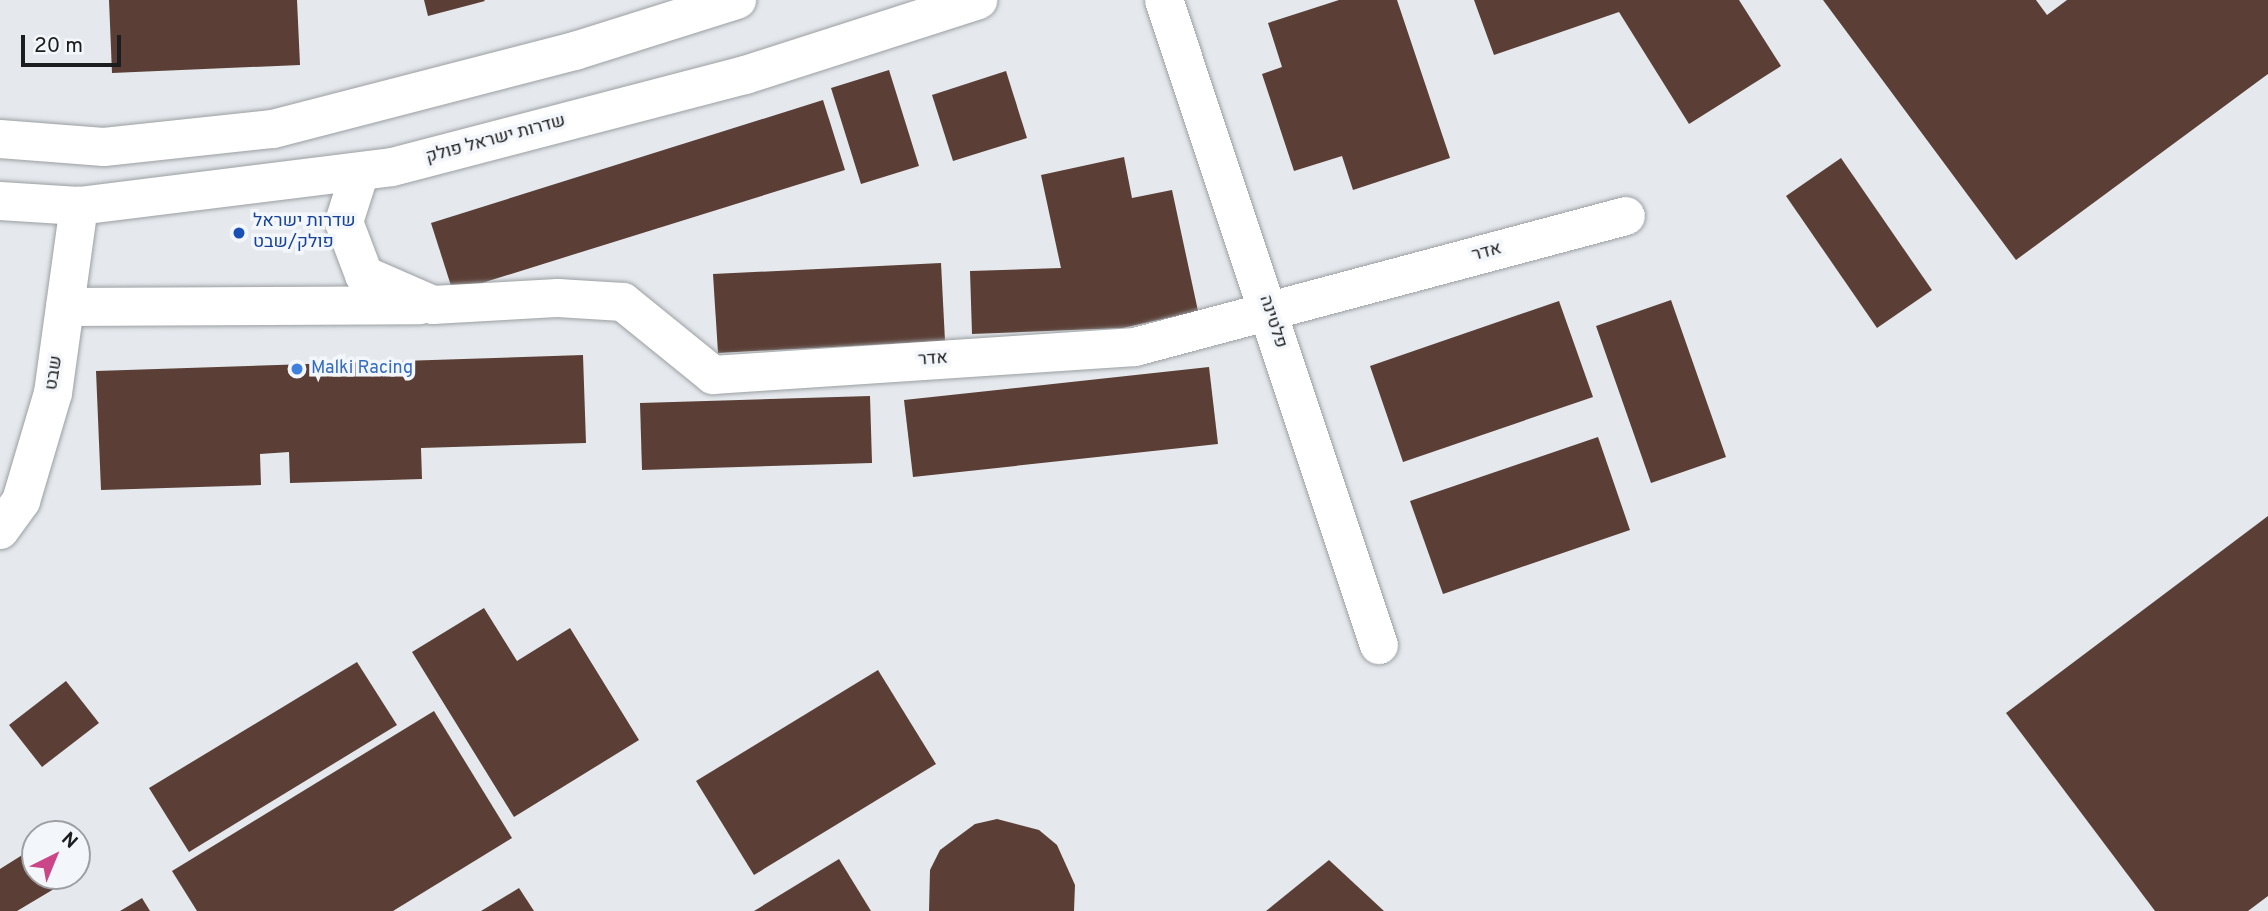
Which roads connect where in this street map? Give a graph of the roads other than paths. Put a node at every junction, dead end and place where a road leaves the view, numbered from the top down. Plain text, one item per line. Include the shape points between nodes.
1 (737, 0) edge
2 (978, 0) edge
3 (1164, 0) edge
4 (0, 139) edge
5 (360, 172) junction
6 (0, 201) edge
7 (79, 206) junction
8 (1626, 216) dead end
9 (433, 305) junction
10 (65, 307) junction
11 (1268, 310) junction
12 (0, 530) edge
13 (1379, 645) dead end

1 - 4 street via 575,51 273,129 104,147
2 - 5 street, שדרות ישראל פולק via 745,75
3 - 11 street, פלטינה
5 - 7 street, שדרות ישראל פולק
5 - 9 street, אדר via 344,222 364,275
6 - 7 street, שדרות ישראל פולק
7 - 10 street, שבט
8 - 11 street, אדר
9 - 10 street
9 - 11 street, אדר via 558,298 623,303 713,375 1135,347
10 - 12 street, שבט via 46,417 21,502
11 - 13 street, פלטינה

